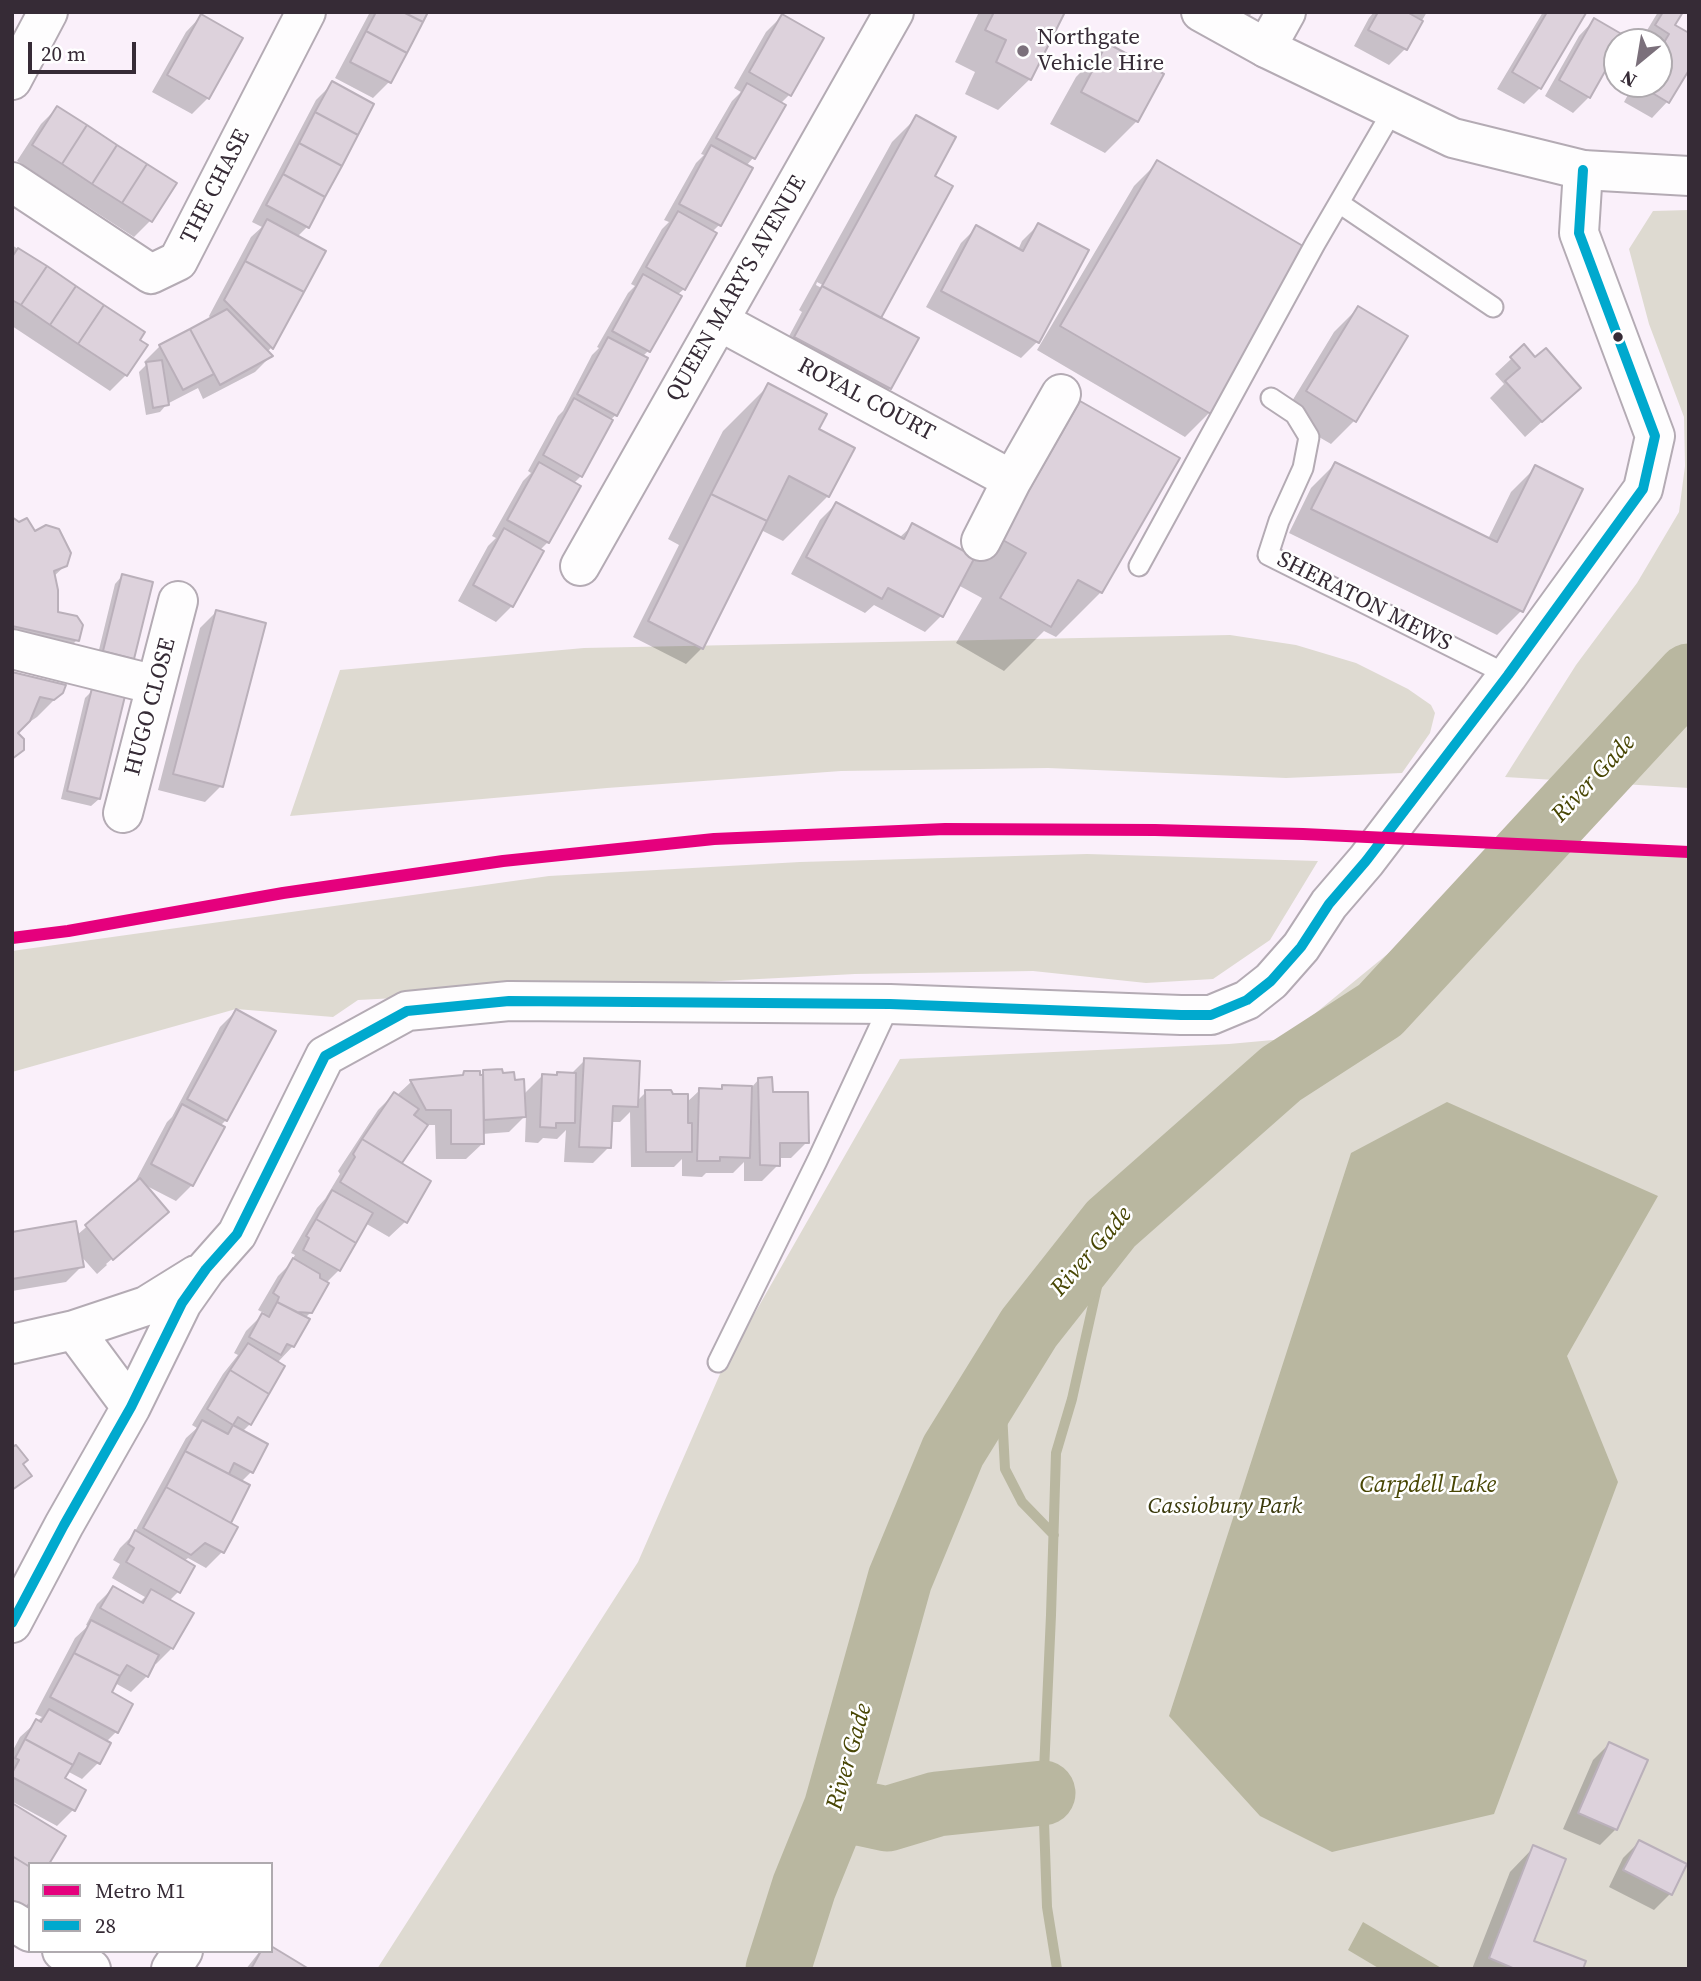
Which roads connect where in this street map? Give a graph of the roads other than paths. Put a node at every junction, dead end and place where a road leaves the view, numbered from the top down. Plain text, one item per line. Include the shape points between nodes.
1 (48, 12) edge
2 (306, 12) edge
3 (894, 12) edge
4 (1201, 12) edge
5 (1286, 12) edge
6 (1266, 48) junction
7 (12, 80) edge
8 (1393, 110) junction
9 (1583, 170) junction
10 (1689, 176) edge
11 (12, 182) edge
12 (1339, 203) junction
13 (1493, 307) dead end
14 (719, 321) junction
15 (1061, 394) dead end
16 (1271, 398) dead end
17 (1013, 480) junction
18 (981, 541) dead end
19 (580, 566) dead end
20 (1139, 566) dead end
21 (178, 601) dead end
22 (12, 649) edge
23 (1508, 675) junction
24 (156, 685) junction
25 (123, 813) dead end
26 (890, 1004) junction
27 (206, 1269) junction
28 (74, 1330) junction
29 (12, 1343) edge
30 (718, 1362) dead end
31 (131, 1407) junction
32 (12, 1623) edge
33 (12, 1921) edge
34 (28, 1931) edge
35 (65, 1953) edge
36 (182, 1953) edge
37 (91, 1969) edge
38 (171, 1969) edge

1 - 7 street
2 - 11 street, THE CHASE via 178,261 151,274
3 - 14 street, QUEEN MARY'S AVENUE
4 - 6 street
5 - 6 street
6 - 8 street
8 - 9 street via 1453,138
8 - 12 lane
9 - 10 street
9 - 23 street via 1579,233 1655,436 1643,489
12 - 13 lane
12 - 20 lane
14 - 17 street, ROYAL COURT
14 - 19 street, QUEEN MARY'S AVENUE
15 - 17 street
16 - 23 lane, SHERATON MEWS via 1295,414 1309,438 1303,468 1268,555
17 - 18 street
21 - 24 street, HUGO CLOSE
22 - 24 street
23 - 26 street via 1329,904 1301,947 1247,1000 1210,1015
24 - 25 street, HUGO CLOSE
26 - 27 street via 509,1001 407,1011 325,1056 237,1234
26 - 30 lane
27 - 28 street via 146,1306
27 - 31 street via 182,1303
28 - 29 street
28 - 31 street
31 - 32 street
33 - 34 street
35 - 37 street
36 - 38 street

